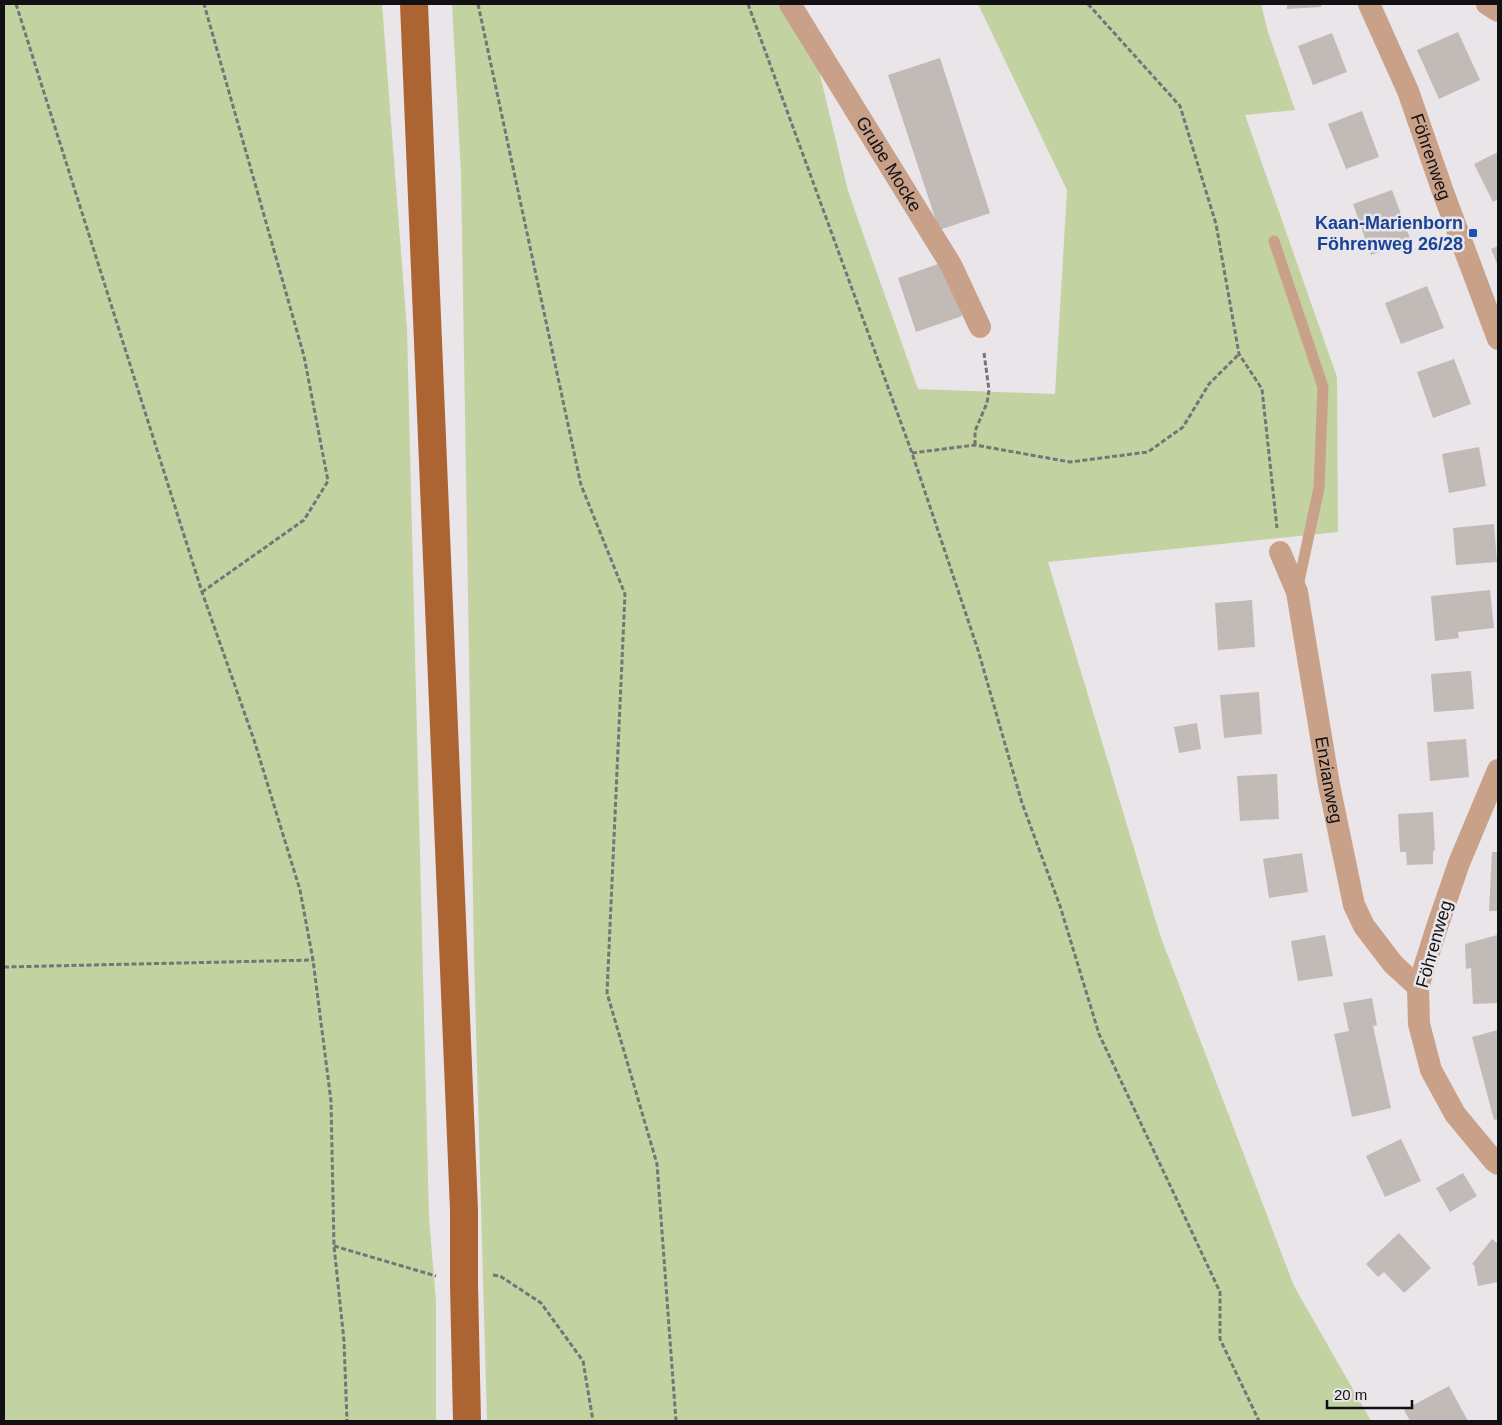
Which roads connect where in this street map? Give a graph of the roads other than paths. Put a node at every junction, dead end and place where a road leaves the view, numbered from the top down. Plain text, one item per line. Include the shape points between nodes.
1 (414, 4) edge
2 (790, 4) edge
3 (1369, 4) edge
4 (1487, 4) edge
5 (1498, 11) edge
6 (1274, 241) dead end
7 (980, 327) road end
8 (1498, 339) edge
9 (1280, 552) road end
10 (1296, 592) junction
11 (1498, 770) edge
12 (1418, 988) junction
13 (1498, 1164) edge
14 (467, 1421) edge

1 - 14 main road via 464,1210
2 - 7 street, Grube Mocke via 951,265
3 - 8 street, Föhrenweg via 1408,91
4 - 5 street
6 - 10 lane via 1323,387 1318,488
9 - 10 street, Enzianweg
10 - 12 street, Enzianweg via 1329,785 1354,905 1364,926 1393,964
11 - 12 street, Föhrenweg via 1459,863
12 - 13 street, Föhrenweg via 1419,1024 1431,1070 1455,1114

